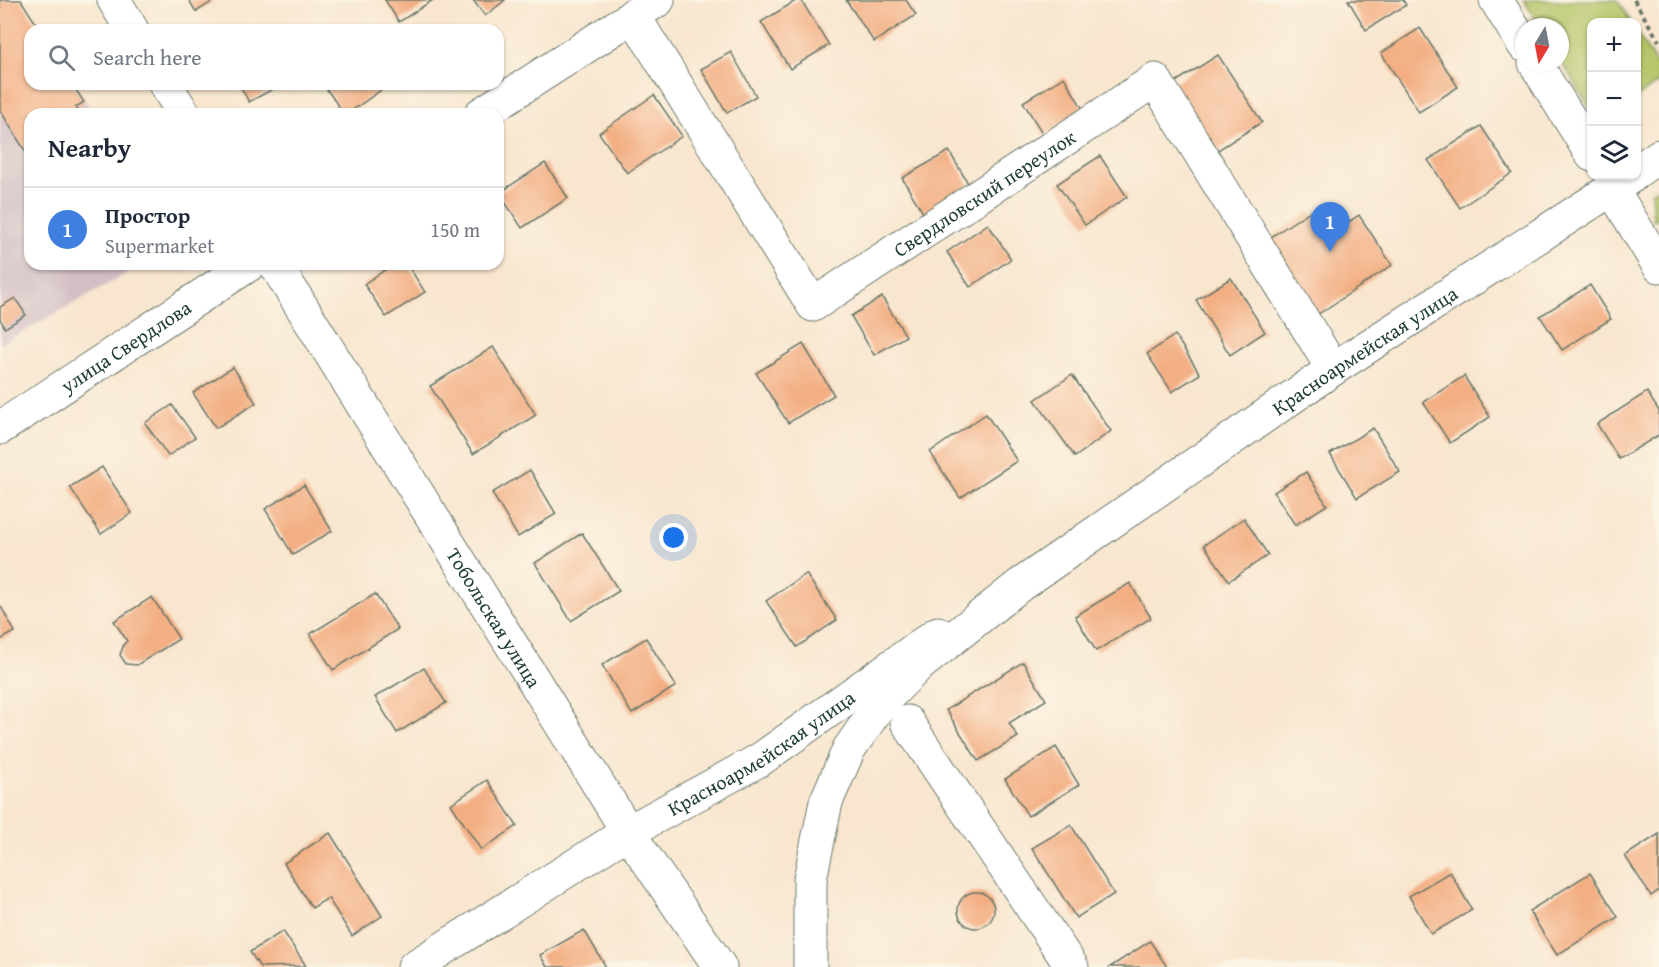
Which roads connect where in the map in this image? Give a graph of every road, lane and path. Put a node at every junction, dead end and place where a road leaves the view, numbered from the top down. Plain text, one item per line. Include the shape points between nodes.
1 (114, 0) edge
2 (1496, 0) edge
3 (1634, 0) edge
4 (645, 8) edge
5 (128, 24) edge
6 (1515, 31) edge
7 (1659, 41) edge
8 (1541, 72) edge
9 (169, 90) edge
10 (180, 108) edge
11 (490, 108) edge
12 (1587, 147) edge
13 (1659, 156) edge
14 (1641, 166) edge
15 (1618, 180) edge
16 (1622, 180) edge
17 (1659, 266) edge
18 (241, 270) edge
19 (279, 270) edge
20 (1333, 369) junction
21 (0, 428) edge
22 (1100, 530) junction
23 (907, 722) dead end
24 (628, 832) junction
25 (414, 967) edge
26 (720, 967) edge
27 (810, 967) edge
28 (1072, 967) edge

1 - 5 street
2 - 6 street
3 - 7 path
4 - 11 street
4 - 20 street, Свердловский переулок via 813,305 1155,80
8 - 12 street
9 - 10 street
13 - 14 street, Красноармейская улица
15 - 20 street, Красноармейская улица
16 - 17 street
18 - 21 street, улица Свердлова
19 - 24 street, Тобольская улица
20 - 22 street, Красноармейская улица
22 - 24 street, Красноармейская улица via 1062,544 761,759
22 - 27 street, Красноармейская улица via 1020,585 917,667 881,703 849,749 826,802 810,879
23 - 28 street
24 - 25 street, Красноармейская улица
24 - 26 street, Тобольская улица

